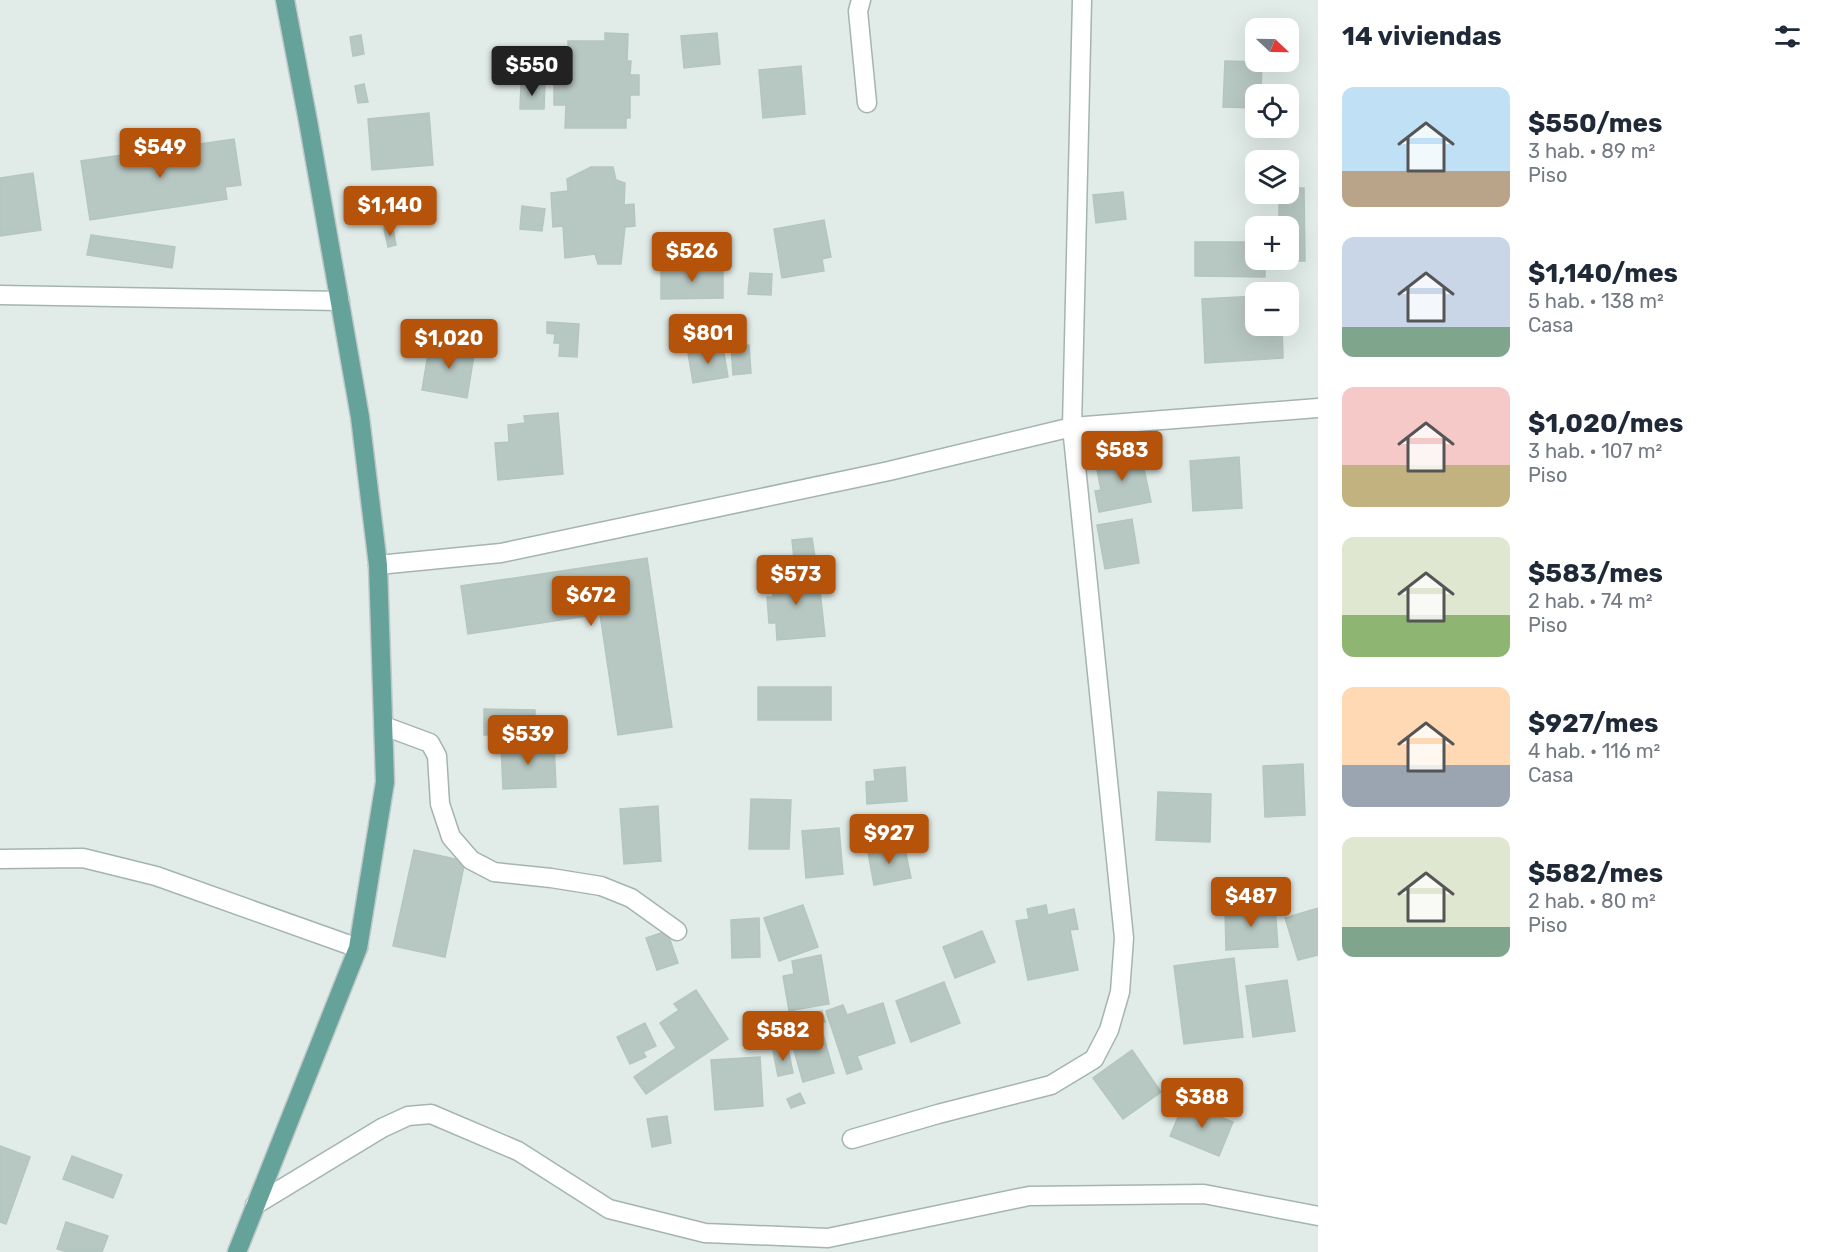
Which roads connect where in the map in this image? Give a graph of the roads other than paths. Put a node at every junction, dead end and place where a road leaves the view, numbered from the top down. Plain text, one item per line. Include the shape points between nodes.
1 (285, 0) edge
2 (861, 0) edge
3 (1082, 0) edge
4 (867, 104) dead end
5 (0, 295) edge
6 (340, 301) junction
7 (1318, 408) edge
8 (1072, 427) junction
9 (378, 566) junction
10 (384, 726) junction
11 (0, 859) edge
12 (677, 931) dead end
13 (358, 948) junction
14 (852, 1139) dead end
15 (255, 1205) junction
16 (1318, 1216) edge
17 (237, 1252) edge

1 - 6 main road
2 - 4 street via 858,11
3 - 8 street
5 - 6 street
6 - 9 main road via 360,417
7 - 8 street
8 - 9 street via 889,471 501,553
8 - 14 street via 1124,938 1120,992 1109,1030 1094,1059 1051,1085
9 - 10 main road
10 - 12 street via 430,743 437,756 440,804 451,837 471,860 494,872 601,886 631,898
10 - 13 main road via 385,782
11 - 13 street via 83,858 156,876
13 - 15 main road
15 - 16 street via 382,1128 408,1116 431,1114 518,1151 609,1209 705,1233 828,1238 1029,1196 1204,1194
15 - 17 main road

